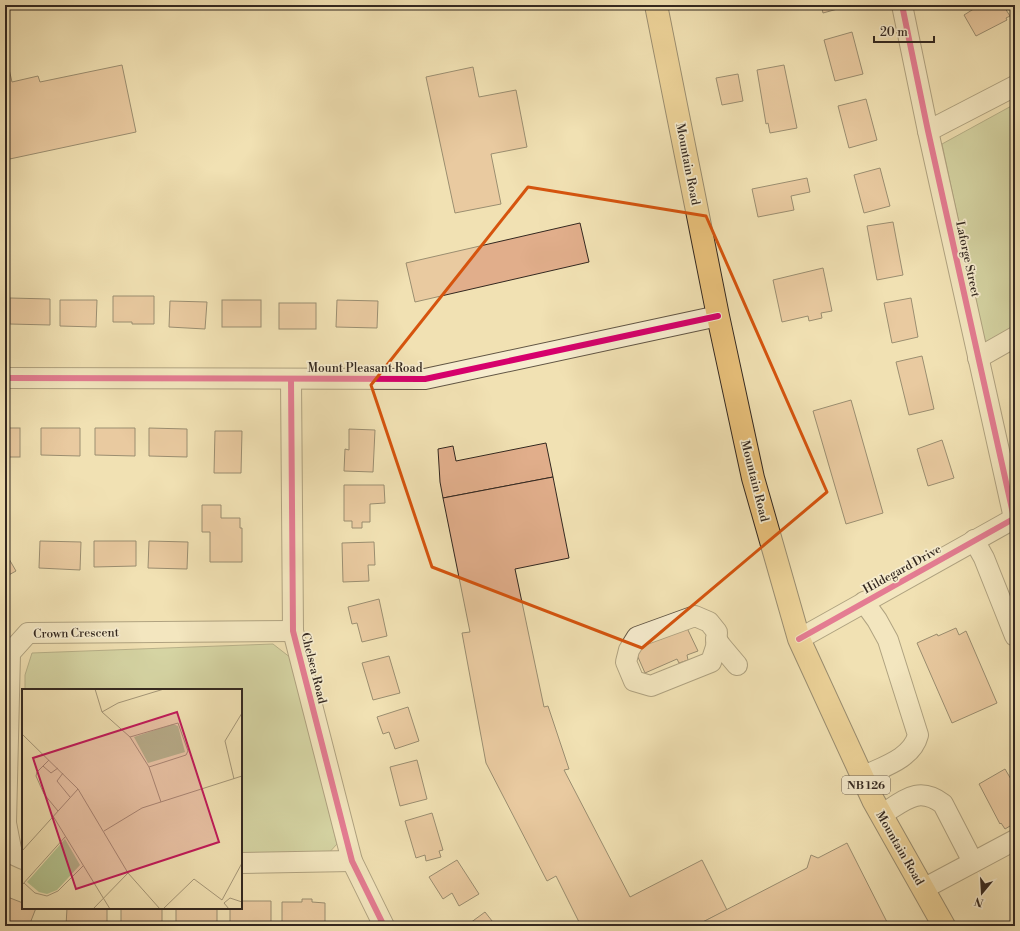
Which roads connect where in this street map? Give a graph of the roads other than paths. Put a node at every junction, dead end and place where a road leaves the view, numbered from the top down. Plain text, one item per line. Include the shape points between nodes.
1 (656, 5) edge
2 (902, 5) edge
3 (1015, 86) edge
4 (928, 131) junction
5 (718, 316) junction
6 (1015, 337) edge
7 (978, 358) junction
8 (5, 378) edge
9 (291, 379) junction
10 (1015, 518) edge
11 (974, 540) junction
12 (864, 602) junction
13 (293, 631) junction
14 (1015, 636) edge
15 (716, 639) dead end
16 (799, 639) junction
17 (737, 665) dead end
18 (862, 777) junction
19 (881, 814) junction
20 (1015, 840) edge
21 (22, 859) edge
22 (352, 861) junction
23 (973, 862) junction
24 (242, 863) edge
25 (923, 889) junction
26 (384, 926) edge
27 (944, 926) edge

1 - 5 main road, Mountain Road / NB 126
2 - 4 street, Laforge Street
3 - 4 street
4 - 7 street, Laforge Street
5 - 9 street, Mount Pleasant Road via 425,379
5 - 16 main road, Mountain Road / NB 126 via 753,478
6 - 7 street
7 - 10 street, Laforge Street
8 - 9 street, Mount Pleasant Road
9 - 13 street, Chelsea Road
10 - 11 street, Hildegard Drive
11 - 12 street, Hildegard Drive
11 - 14 street via 984,558
12 - 16 street, Hildegard Drive
12 - 18 street via 888,640 918,735 916,742 904,756
13 - 21 street, Crown Crescent via 28,633 10,652 6,822 12,854
13 - 22 street, Chelsea Road
15 - 17 street
16 - 18 main road, Mountain Road / NB 126
18 - 19 main road, Mountain Road / NB 126
19 - 23 street via 908,798 918,795 935,797 943,804
19 - 25 main road, Mountain Road / NB 126
20 - 23 street
22 - 24 street
22 - 26 street, Chelsea Road
23 - 25 street
25 - 27 main road, Mountain Road / NB 126

